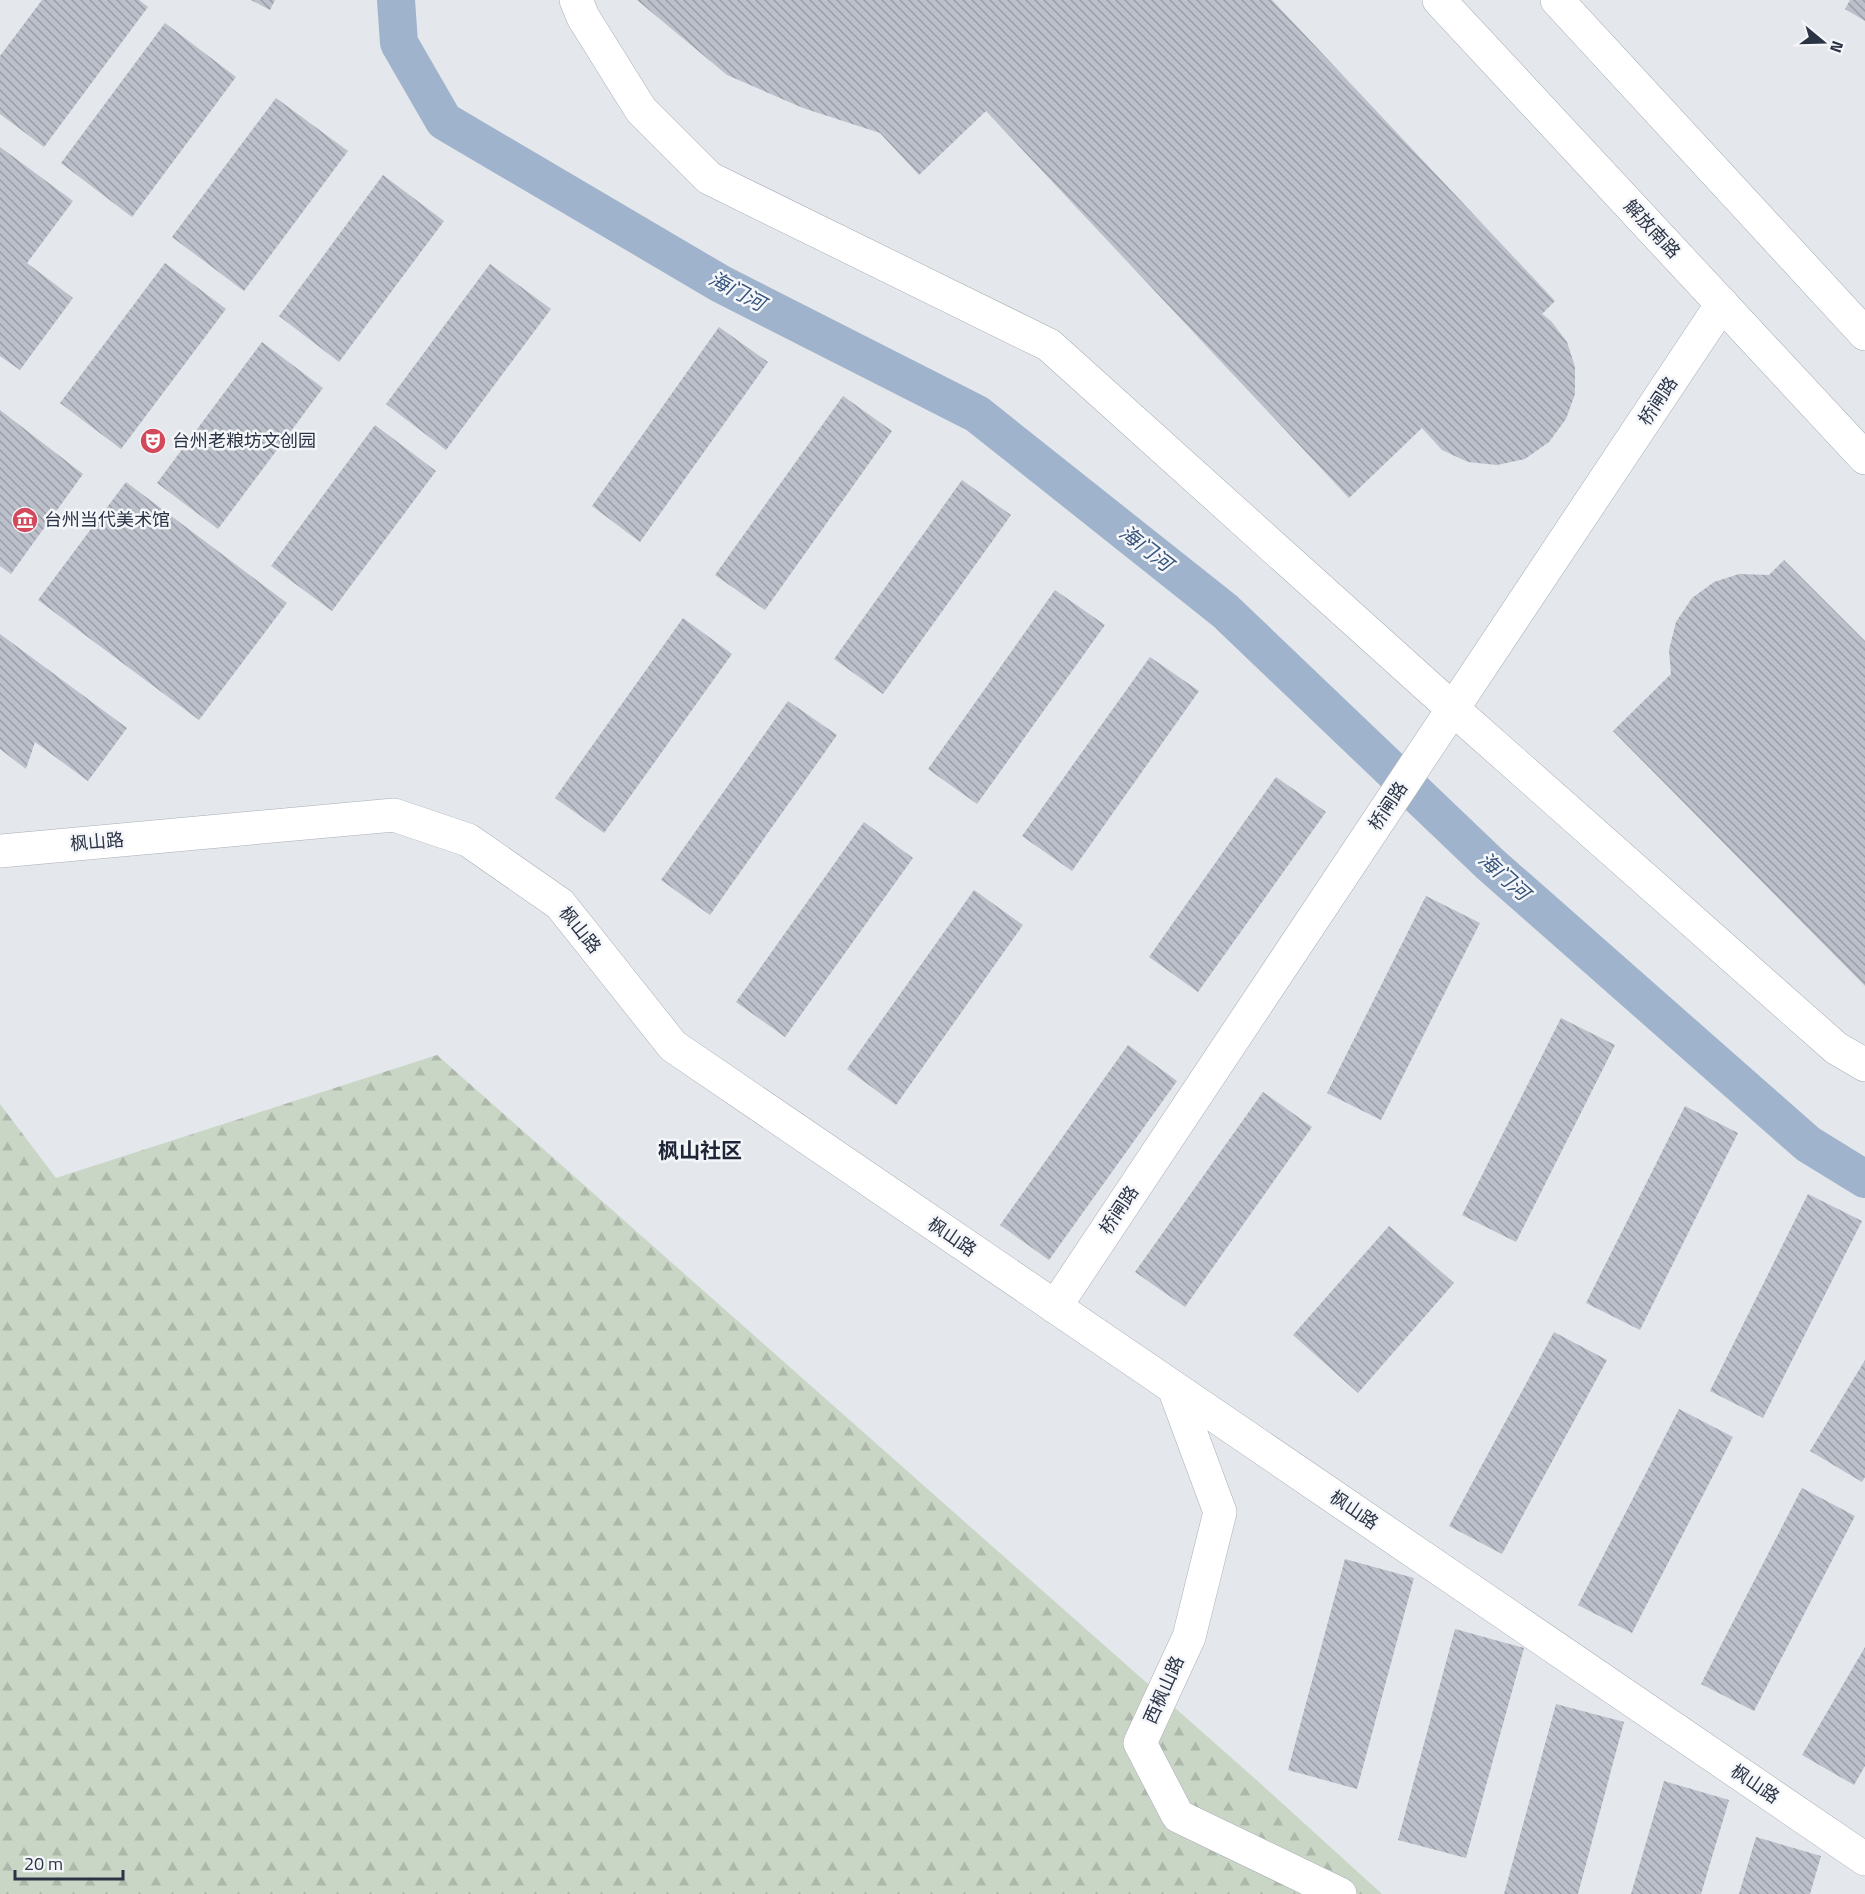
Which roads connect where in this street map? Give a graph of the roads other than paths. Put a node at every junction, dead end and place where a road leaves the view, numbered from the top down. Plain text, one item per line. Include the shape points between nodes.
1 (576, 0) edge
2 (1439, 0) edge
3 (1557, 0) edge
4 (1722, 304) junction
5 (1865, 334) edge
6 (1865, 458) edge
7 (1453, 709) junction
8 (0, 851) edge
9 (1865, 1065) edge
10 (1055, 1307) junction
11 (1174, 1388) junction
12 (1865, 1859) edge
13 (1340, 1894) edge

1 - 7 street via 641,110 709,177 1049,345
2 - 4 street, 解放南路
3 - 5 street
4 - 6 street, 解放南路
4 - 7 street, 桥闸路
7 - 9 street via 1836,1048
7 - 10 street, 桥闸路
8 - 10 street, 枫山路 via 394,815 468,840 560,904 673,1046
10 - 11 street, 枫山路
11 - 12 street, 枫山路
11 - 13 street, 西枫山路 via 1220,1512 1189,1636 1140,1743 1178,1816

